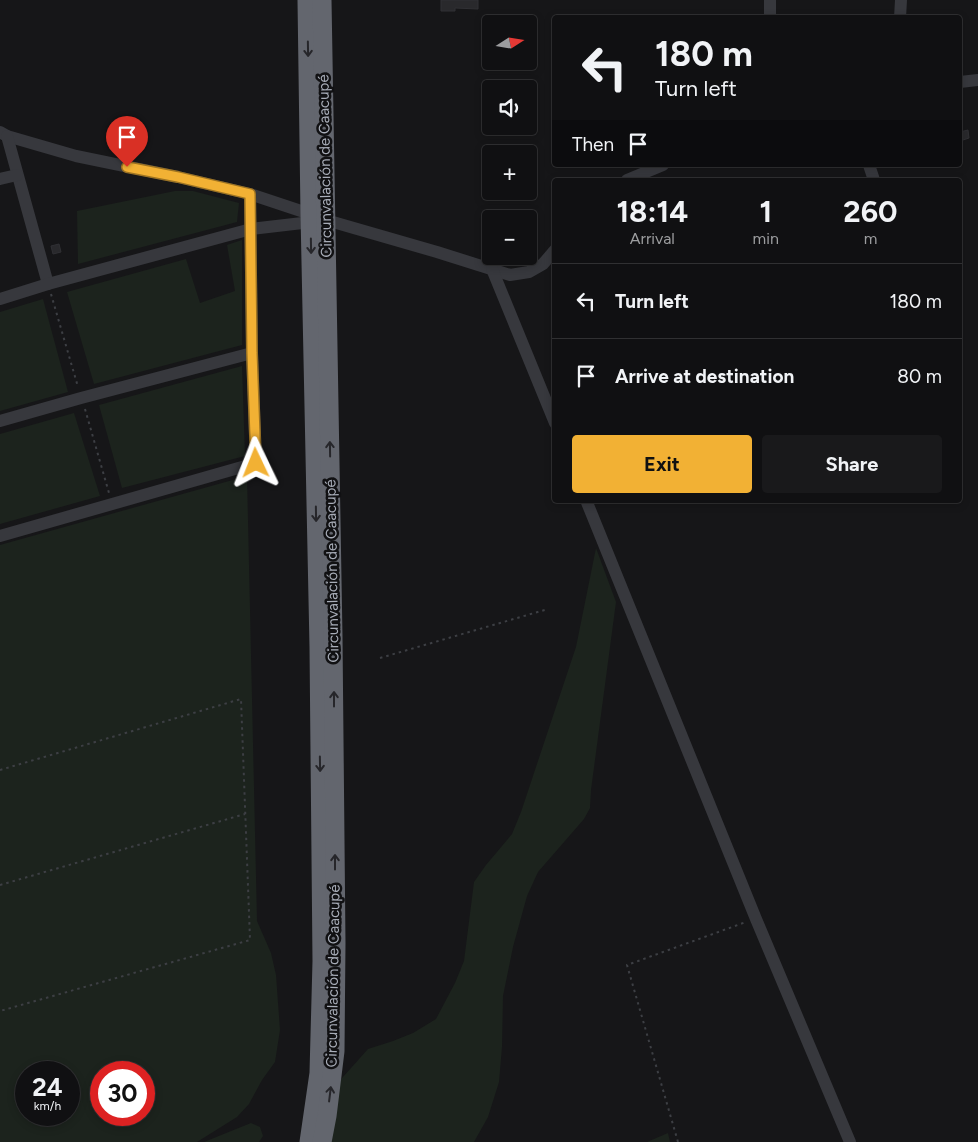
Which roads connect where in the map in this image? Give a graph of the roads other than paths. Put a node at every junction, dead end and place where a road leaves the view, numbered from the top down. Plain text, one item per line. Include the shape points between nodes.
1 (307, 0) edge
2 (322, 0) edge
3 (770, 0) edge
4 (901, 0) edge
5 (770, 15) edge
6 (900, 15) edge
7 (978, 80) edge
8 (962, 82) edge
9 (4, 134) edge
10 (658, 167) edge
11 (17, 175) junction
12 (632, 178) edge
13 (0, 180) edge
14 (250, 194) junction
15 (316, 219) junction
16 (251, 229) junction
17 (552, 254) edge
18 (492, 269) junction
19 (48, 284) junction
20 (0, 299) edge
21 (252, 353) junction
22 (552, 417) edge
23 (0, 421) edge
24 (587, 503) edge
25 (0, 536) edge
26 (309, 1142) edge
27 (322, 1142) edge
28 (850, 1142) edge

1 -> 15 highway, Circunvalación de Caacupé
2 - 15 highway, Circunvalación de Caacupé
3 - 5 street
4 - 6 street
7 - 8 street
9 - 11 street
9 - 14 street via 76,156
10 - 12 street
11 - 13 street
11 - 19 street
14 - 15 street
14 - 16 street
15 - 16 street
15 - 18 street
15 -> 26 highway, Circunvalación de Caacupé via 322,961 319,1073
27 -> 15 highway, Circunvalación de Caacupé via 334,1051 336,943 333,627
16 - 19 street
16 - 21 street
17 - 18 street via 543,264 529,272 510,275
18 - 22 street
19 - 20 street
21 - 23 street
21 - 25 street via 256,463
24 - 28 street

